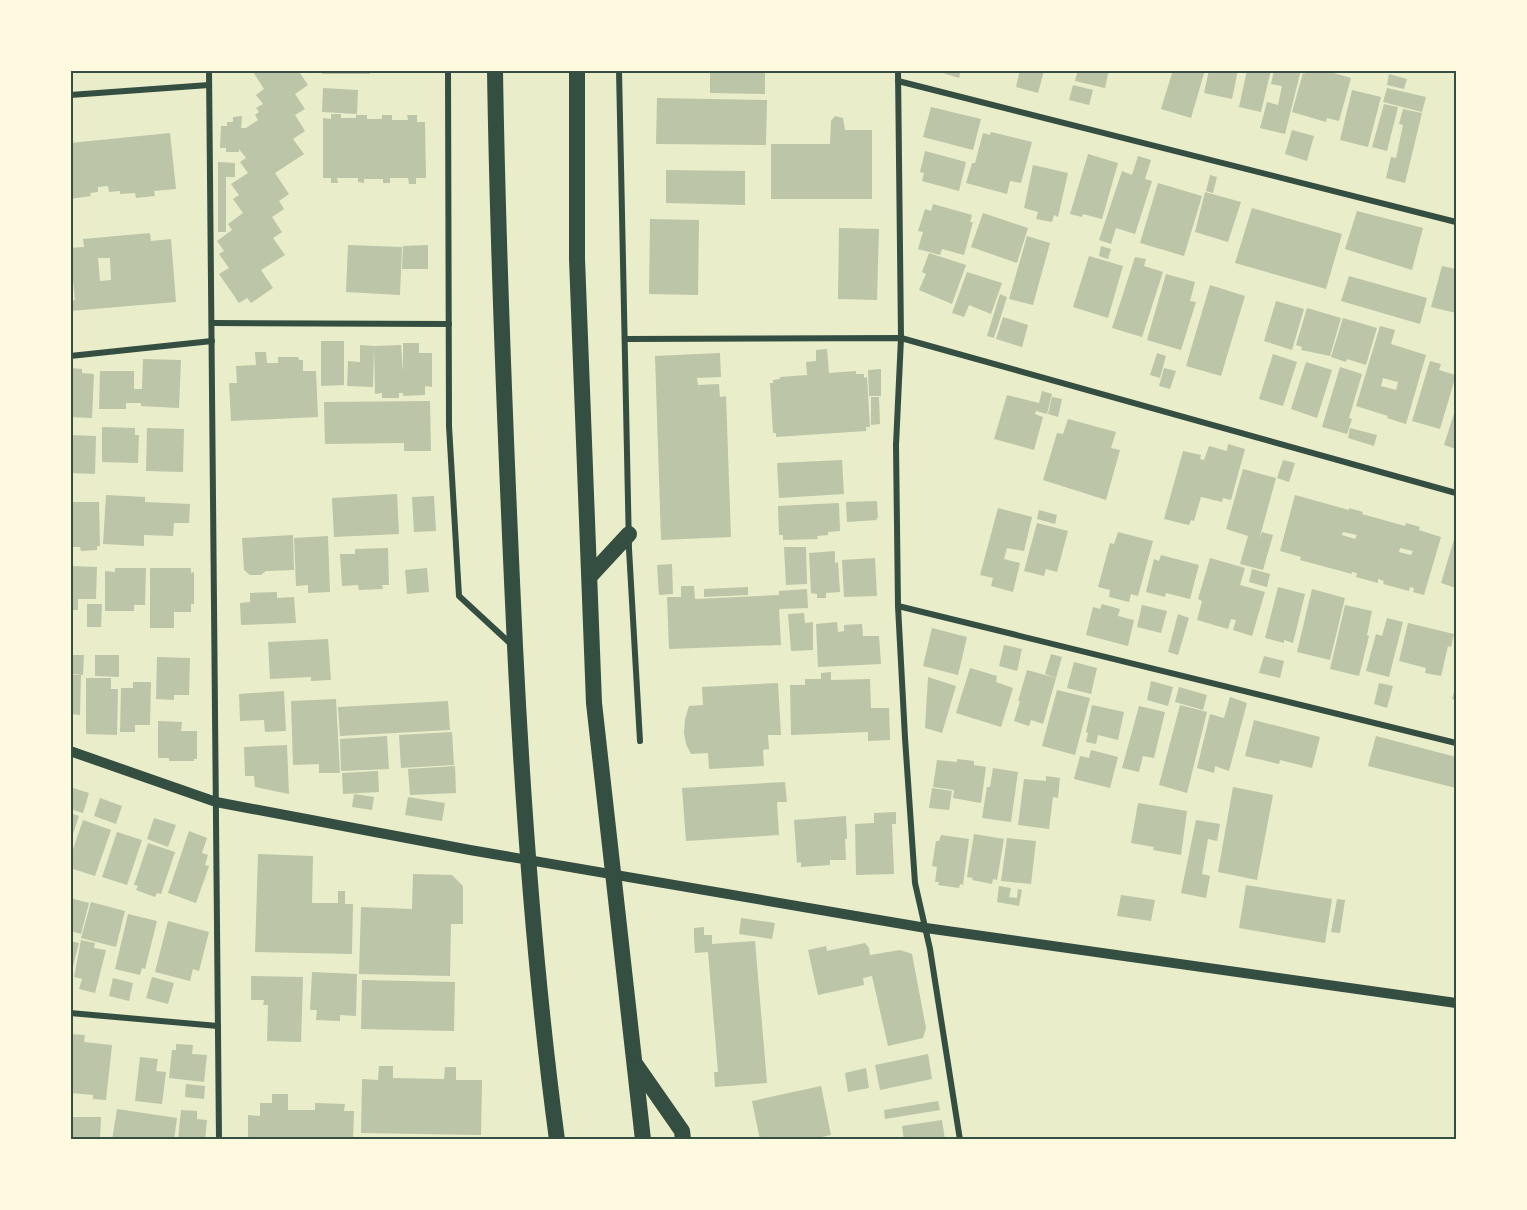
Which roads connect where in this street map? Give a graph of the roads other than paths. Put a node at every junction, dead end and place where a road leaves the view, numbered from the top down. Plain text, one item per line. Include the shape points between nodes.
1 (209, 70) edge
2 (448, 70) edge
3 (495, 70) edge
4 (577, 70) edge
5 (619, 70) edge
6 (898, 70) edge
7 (898, 81) junction
8 (209, 85) junction
9 (70, 95) edge
10 (1456, 222) edge
11 (212, 323) junction
12 (449, 324) junction
13 (901, 338) junction
14 (626, 339) junction
15 (212, 341) junction
16 (70, 356) edge
17 (1456, 493) edge
18 (629, 534) junction
19 (591, 575) junction
20 (898, 606) junction
21 (515, 647) junction
22 (640, 741) dead end
23 (1456, 743) edge
24 (70, 751) edge
25 (216, 802) junction
26 (529, 860) junction
27 (615, 874) junction
28 (926, 928) junction
29 (1456, 1003) edge
30 (70, 1013) edge
31 (218, 1026) junction
32 (636, 1064) junction
33 (219, 1140) edge
34 (557, 1140) edge
35 (643, 1140) edge
36 (683, 1140) edge
37 (960, 1140) edge

1 - 8 street
2 - 12 street
3 - 21 highway via 503,406
4 - 19 highway via 577,259
5 - 14 street
6 - 7 street
7 - 10 street
7 - 13 street
8 - 9 street
8 - 11 street
11 - 12 street
11 - 15 street
12 - 21 street via 459,596
13 - 14 street
13 - 17 street
13 - 20 street via 896,445
14 - 18 street
15 - 16 street
15 - 25 street
18 - 19 highway
18 - 22 street
19 - 27 highway via 594,703
20 - 23 street
20 - 28 street via 915,883
21 - 26 highway
24 - 25 street
25 - 26 street
25 - 31 street
26 - 27 street
26 - 34 highway
27 - 28 street
27 - 32 highway
28 - 29 street
28 - 37 street
30 - 31 street
31 - 33 street
32 - 35 highway
32 - 36 highway via 682,1131

